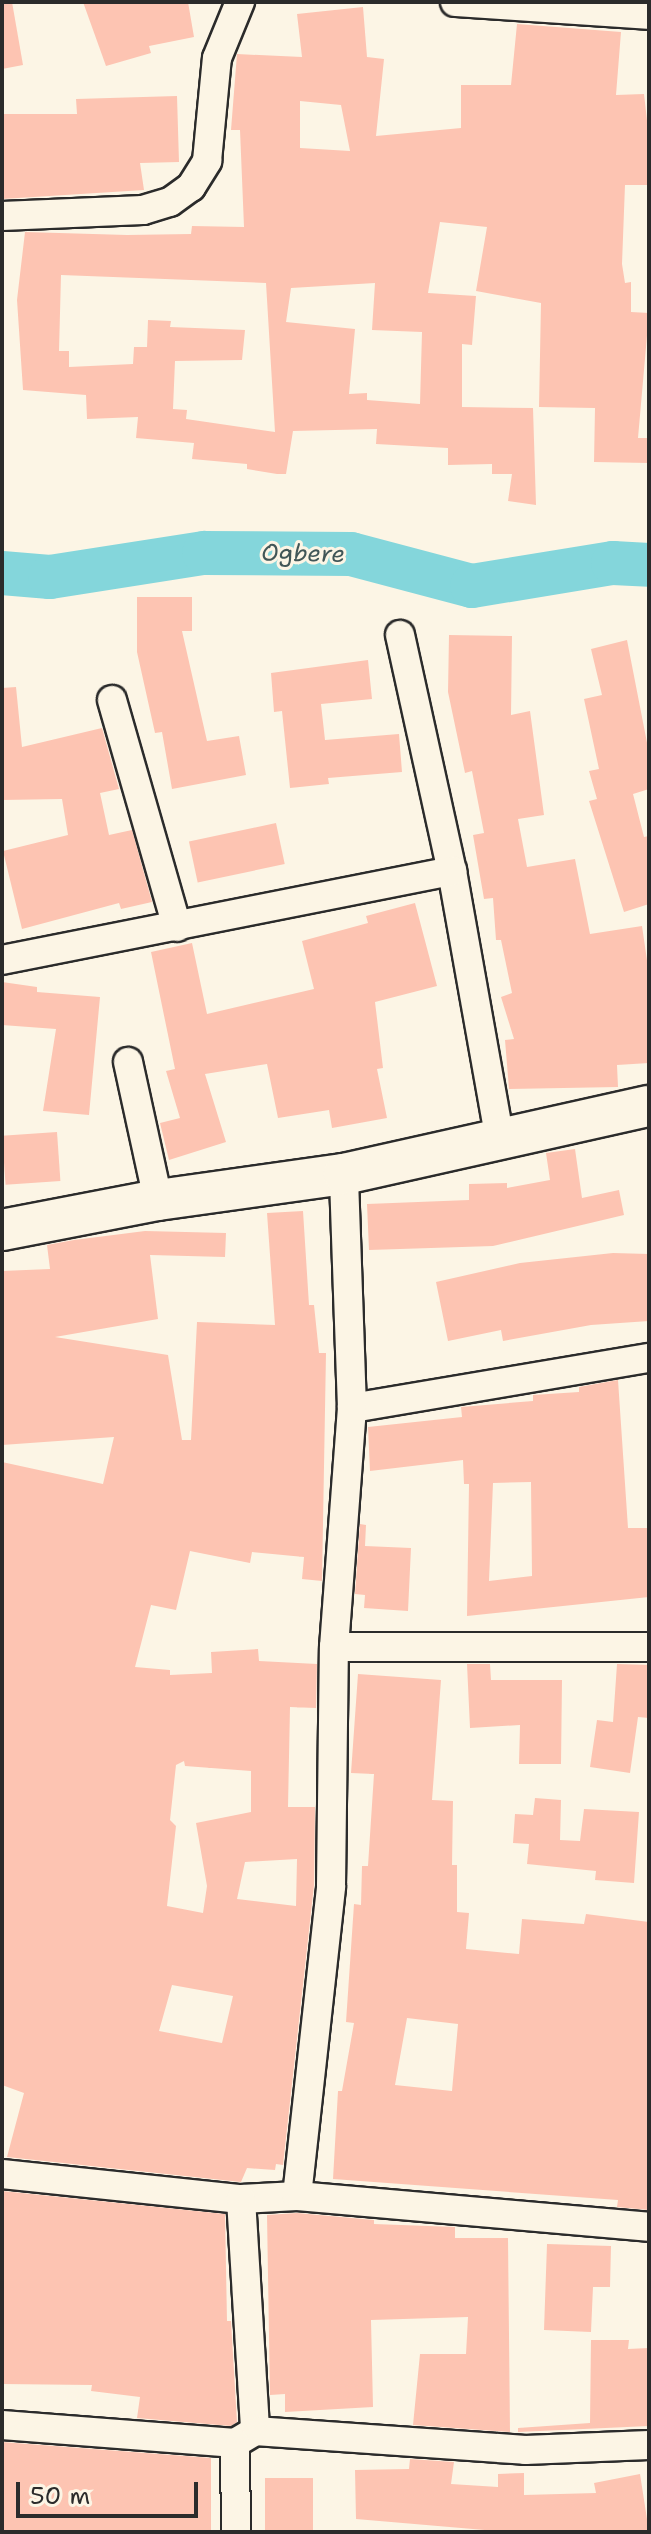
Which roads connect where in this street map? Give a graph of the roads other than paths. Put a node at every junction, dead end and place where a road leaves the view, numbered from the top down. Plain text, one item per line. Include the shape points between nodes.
1 (240, 2) edge
2 (455, 2) edge
3 (649, 15) edge
4 (2, 216) edge
5 (400, 635) dead end
6 (112, 700) dead end
7 (452, 871) junction
8 (177, 927) junction
9 (2, 960) edge
10 (128, 1062) dead end
11 (649, 1106) edge
12 (499, 1136) junction
13 (344, 1174) junction
14 (158, 1200) junction
15 (2, 1230) edge
16 (649, 1358) edge
17 (352, 1408) junction
18 (334, 1647) junction
19 (649, 1647) edge
20 (2, 2174) edge
21 (297, 2196) junction
22 (241, 2199) junction
23 (649, 2227) edge
24 (2, 2425) edge
25 (245, 2437) junction
26 (649, 2445) edge
27 (236, 2532) edge

1 - 4 street via 217,58 207,161 191,187 170,202 143,210
2 - 3 street
5 - 7 street
6 - 8 street
7 - 8 street
7 - 12 street
8 - 9 street
10 - 14 street
11 - 12 main road
12 - 13 main road
13 - 14 main road
13 - 17 street
14 - 15 main road
16 - 17 street
17 - 18 street
18 - 19 street
18 - 21 street via 331,1886
20 - 22 street
21 - 22 street
21 - 23 street
22 - 25 street
24 - 25 street
25 - 26 street via 525,2450
25 - 27 street

